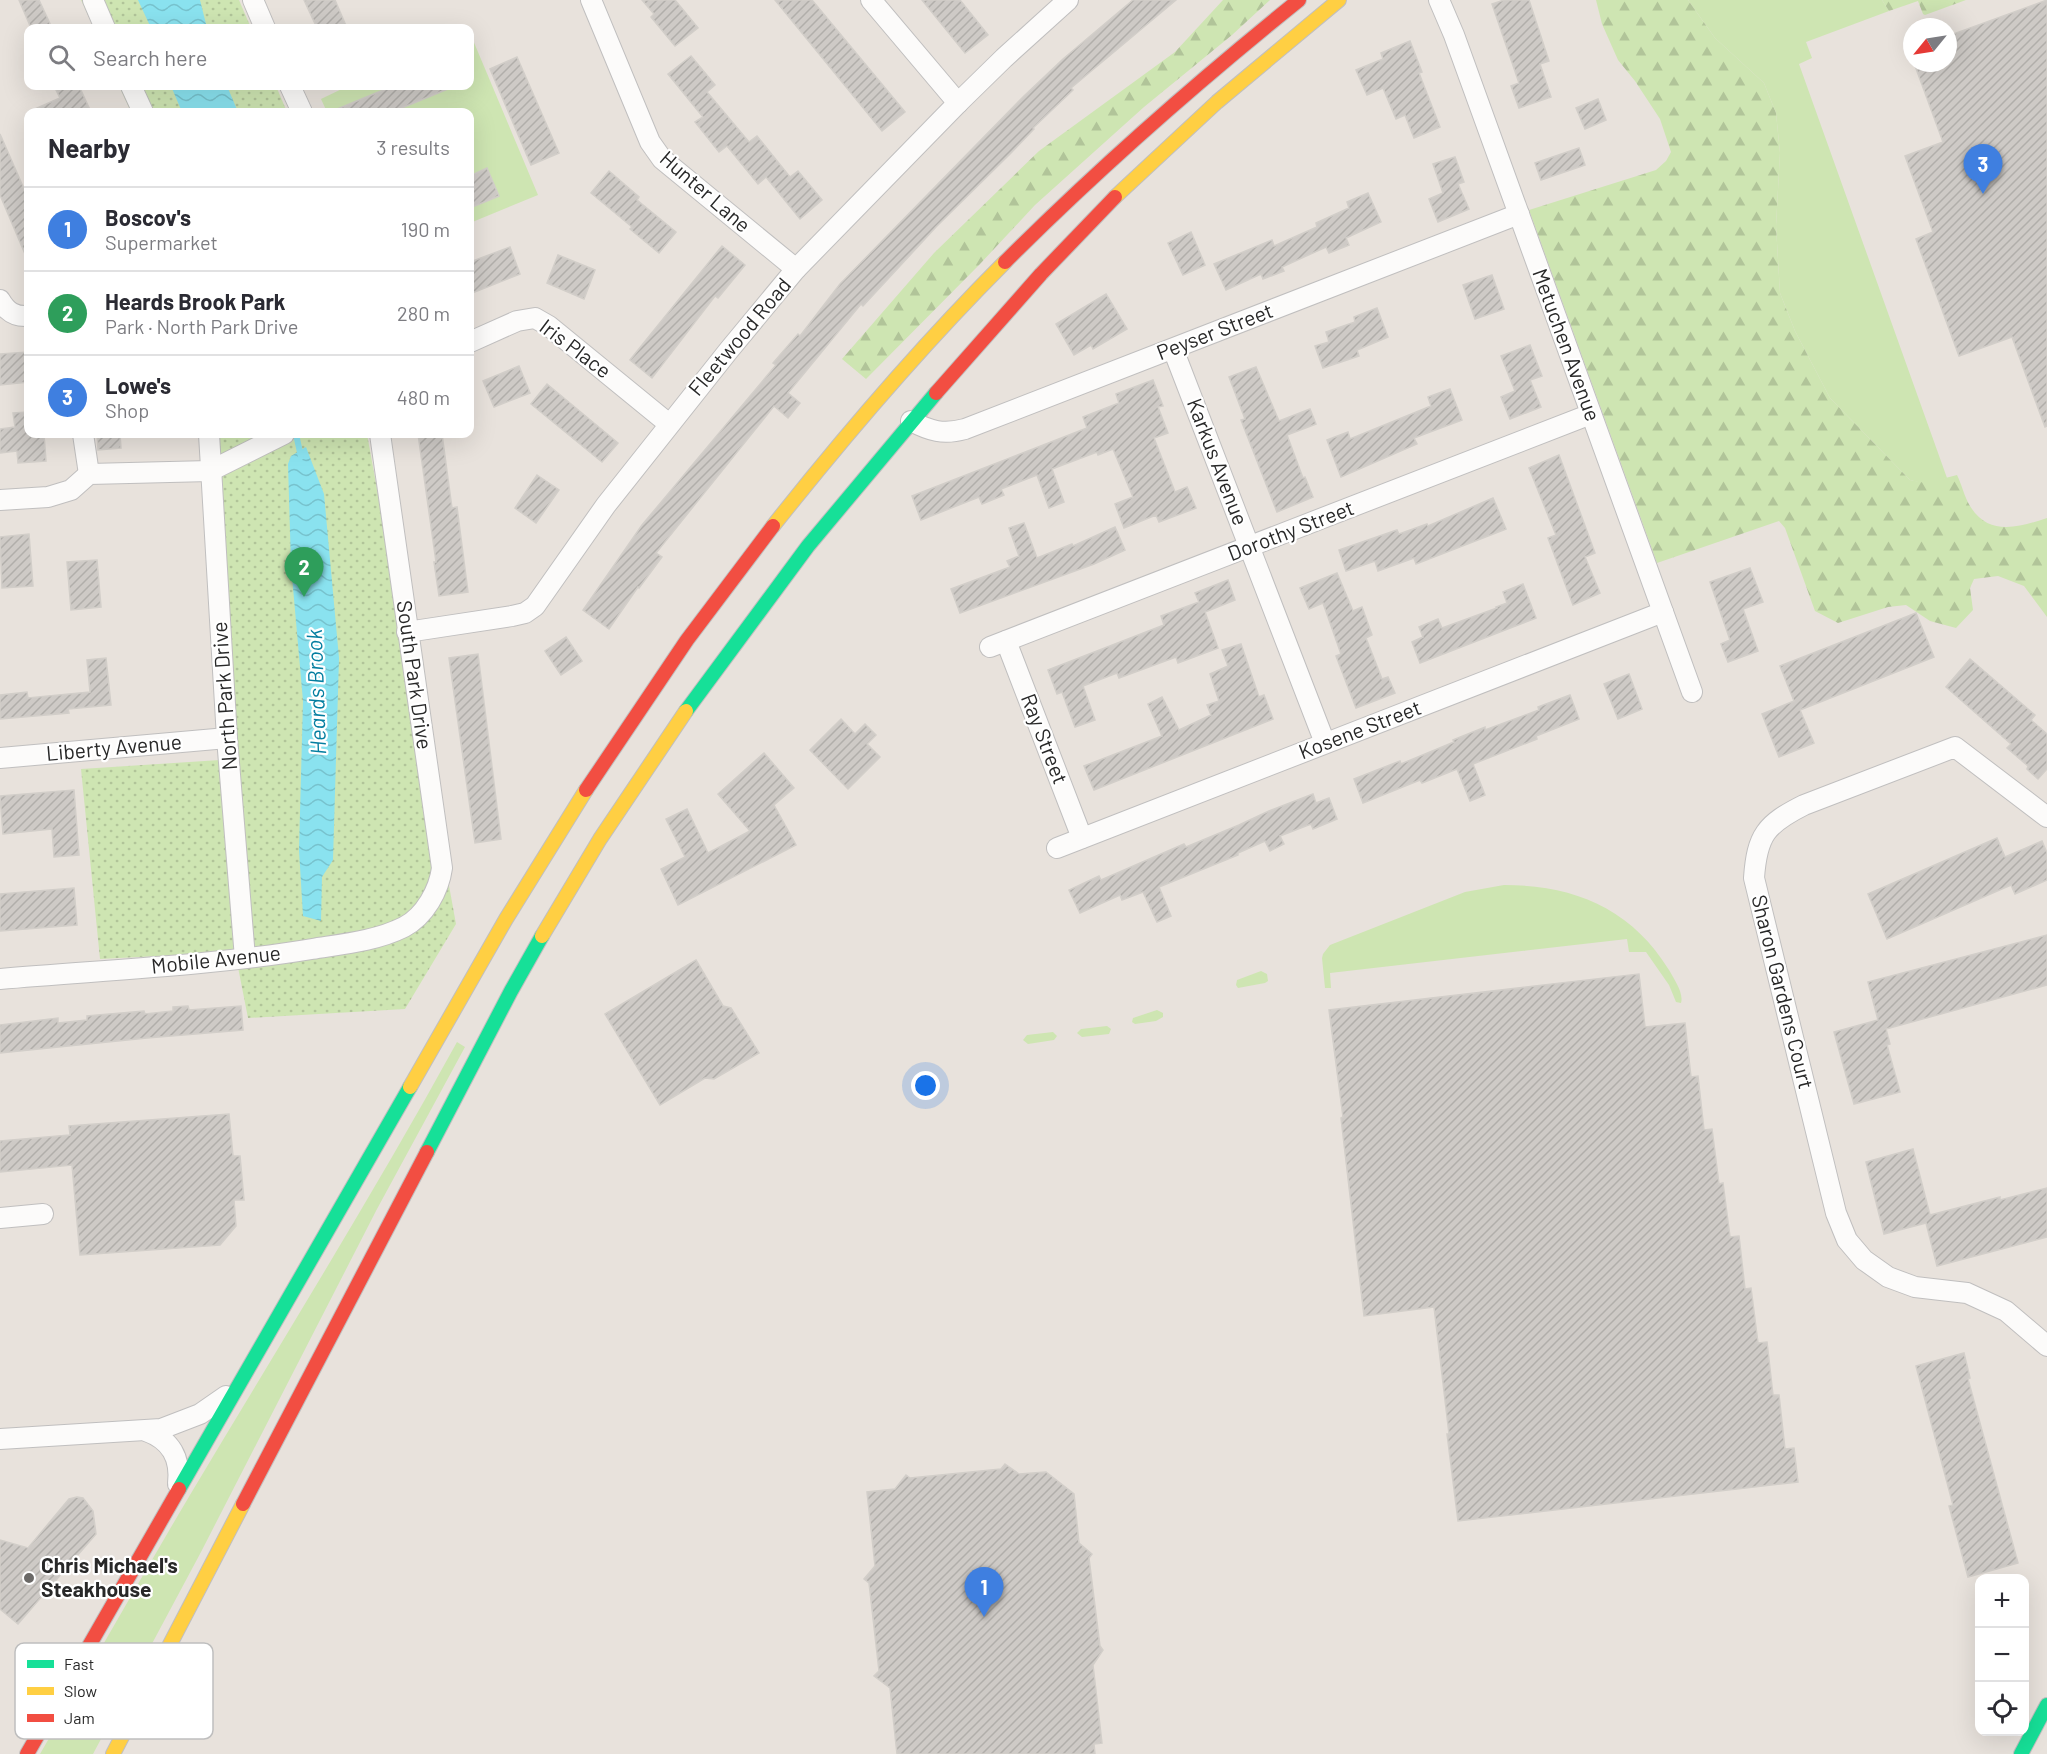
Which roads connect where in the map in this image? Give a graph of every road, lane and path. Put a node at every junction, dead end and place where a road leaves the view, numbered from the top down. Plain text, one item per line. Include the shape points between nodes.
1 (93, 0) edge
2 (253, 0) edge
3 (591, 0) edge
4 (871, 0) edge
5 (1068, 0) edge
6 (1299, 0) edge
7 (1339, 0) edge
8 (1439, 0) edge
9 (103, 24) edge
10 (263, 24) edge
11 (133, 90) edge
12 (292, 90) edge
13 (958, 103) junction
14 (141, 108) edge
15 (300, 108) edge
16 (1519, 214) junction
17 (796, 269) junction
18 (0, 300) edge
19 (24, 316) edge
20 (474, 340) edge
21 (1173, 349) junction
22 (1591, 414) junction
23 (911, 421) junction
24 (669, 424) junction
25 (84, 438) edge
26 (209, 438) edge
27 (276, 438) edge
28 (381, 438) edge
29 (210, 471) junction
30 (89, 474) junction
31 (0, 500) edge
32 (1249, 547) junction
33 (1663, 612) junction
34 (407, 632) junction
35 (998, 644) joint
36 (1692, 692) dead end
37 (227, 738) junction
38 (1325, 743) junction
39 (0, 758) edge
40 (2047, 818) edge
41 (1082, 838) junction
42 (1057, 848) dead end
43 (423, 911) joint
44 (245, 958) junction
45 (0, 979) edge
46 (44, 1214) dead end
47 (0, 1218) edge
48 (2044, 1338) edge
49 (238, 1385) junction
50 (146, 1431) junction
51 (0, 1439) edge
52 (178, 1490) junction
53 (181, 1623) junction
54 (90, 1643) edge
55 (171, 1643) edge
56 (175, 1643) edge
57 (2047, 1705) edge
58 (36, 1739) edge
59 (121, 1739) edge
60 (27, 1754) edge
61 (113, 1754) edge
62 (2022, 1754) edge

1 - 9 street
2 - 10 street
3 - 17 street, Hunter Lane via 650,142 662,159
4 - 13 street
5 - 13 street, Fleetwood Road
6 - 49 main road via 1154,121 1026,240 875,403 792,501 667,669 552,844
7 - 23 main road via 1114,197
8 - 16 street, Metuchen Avenue
11 - 14 street
12 - 15 street
13 - 17 street, Fleetwood Road
16 - 21 street, Peyser Street
16 - 22 street, Metuchen Avenue
17 - 24 street, Fleetwood Road
18 - 19 street via 14,315
20 - 24 street, Iris Place via 517,321 535,318
21 - 23 street, Peyser Street via 953,432 934,432
21 - 32 street, Karkus Avenue
22 - 32 street, Dorothy Street
22 - 33 street, Metuchen Avenue
23 - 53 main road via 737,639 580,870 478,1052
24 - 34 street, Fleetwood Road via 535,606 512,616
25 - 30 street
26 - 29 street, North Park Drive
27 - 29 street
28 - 34 street, South Park Drive
29 - 30 street
29 - 37 street, North Park Drive
30 - 31 street via 71,490 48,497
32 - 35 street, Dorothy Street
32 - 38 street, Karkus Avenue
33 - 36 street, Metuchen Avenue
33 - 38 street, Kosene Street
34 - 43 street, South Park Drive via 442,868 440,882
35 - 41 street, Ray Street
37 - 39 street, Liberty Avenue
37 - 44 street, North Park Drive
38 - 41 street, Kosene Street
40 - 48 street, Sharon Gardens Court via 1955,747 1784,815 1766,832 1756,851 1754,878 1836,1213 1847,1240 1864,1260 1888,1277 1915,1287 1967,1293 2006,1311
41 - 42 street, Kosene Street
43 - 44 street, Mobile Avenue via 406,926 382,936
44 - 45 street, Mobile Avenue
46 - 47 street
49 - 50 street via 200,1414 173,1426
49 - 52 main road
50 - 51 street
50 - 52 street via 163,1438 175,1454
52 - 54 main road
53 - 55 main road
53 - 56 main road
57 - 62 main road
58 - 60 main road
59 - 61 main road

